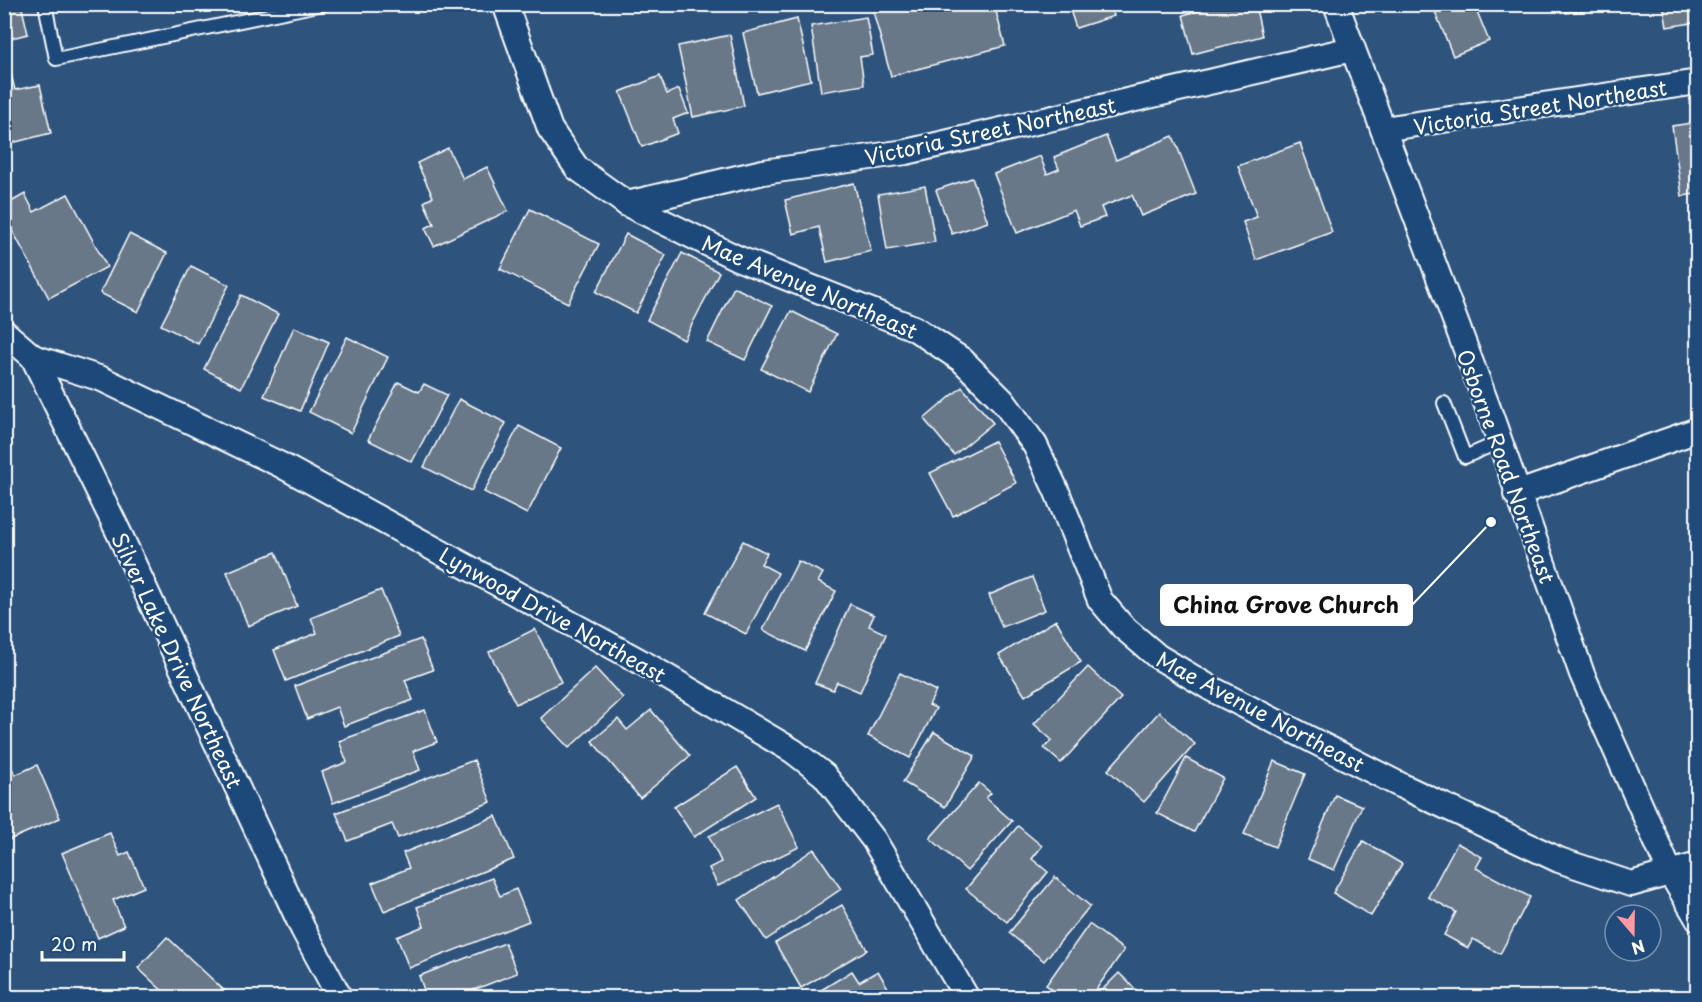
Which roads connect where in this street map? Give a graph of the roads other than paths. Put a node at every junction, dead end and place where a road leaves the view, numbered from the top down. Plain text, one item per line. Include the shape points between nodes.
1 (45, 4) edge
2 (323, 4) edge
3 (506, 4) edge
4 (1336, 4) edge
5 (1352, 49) junction
6 (1698, 82) edge
7 (1383, 129) junction
8 (627, 204) junction
9 (4, 332) edge
10 (33, 357) junction
11 (1444, 403) dead end
12 (1698, 430) edge
13 (1499, 442) junction
14 (1516, 494) junction
15 (1698, 865) edge
16 (1670, 872) junction
17 (1698, 919) edge
18 (340, 998) edge
19 (967, 998) edge

1 - 2 lane via 56,59
3 - 8 street, Mae Avenue Northeast via 550,129 577,168
4 - 5 street, Osborne Road Northeast
5 - 7 street, Osborne Road Northeast
5 - 8 street, Victoria Street Northeast via 906,152 763,172
6 - 7 street, Victoria Street Northeast
7 - 13 street, Osborne Road Northeast
8 - 16 street, Mae Avenue Northeast via 738,258 914,328 962,360 1003,401 1035,445 1100,600 1123,627 1157,656 1212,689 1402,786 1559,860 1631,884
9 - 10 street, Silver Lake Drive Northeast
10 - 18 street, Silver Lake Drive Northeast via 303,929
10 - 19 street, Lynwood Drive Northeast via 102,378 281,465 642,663 793,751 825,775 874,840
11 - 13 lane via 1465,457
12 - 14 street
13 - 14 street, Osborne Road Northeast
14 - 16 street, Osborne Road Northeast via 1582,674
15 - 16 street, Mae Avenue Northeast
16 - 17 street, Osborne Road Northeast

